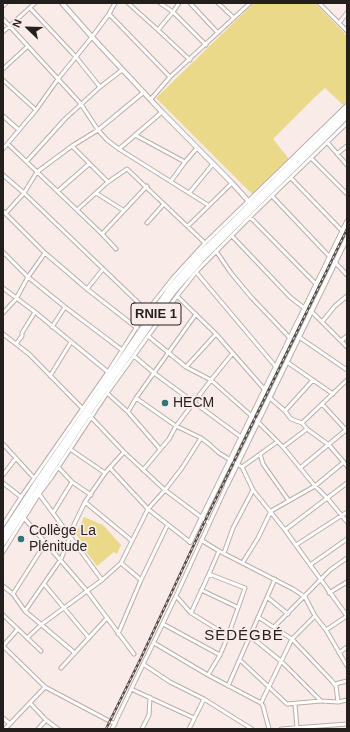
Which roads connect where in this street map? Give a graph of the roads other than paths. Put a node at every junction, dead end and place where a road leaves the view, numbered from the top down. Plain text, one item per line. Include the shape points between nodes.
1 (6, 3) edge
2 (35, 3) edge
3 (62, 3) edge
4 (115, 3) edge
5 (128, 3) edge
6 (160, 3) edge
7 (179, 3) edge
8 (190, 3) edge
9 (219, 3) edge
10 (250, 3) edge
11 (134, 4) edge
12 (322, 4) edge
13 (67, 5) edge
14 (3, 6) edge
15 (30, 8) junction
16 (173, 12) junction
17 (109, 14) junction
18 (347, 14) edge
19 (234, 18) junction
20 (3, 19) edge
21 (339, 23) junction
22 (9, 26) junction
23 (158, 30) junction
24 (347, 31) edge
25 (3, 32) edge
26 (218, 33) junction
27 (92, 37) junction
28 (206, 45) junction
29 (27, 47) junction
30 (76, 57) junction
31 (190, 60) junction
32 (3, 69) edge
33 (122, 70) junction
34 (170, 77) junction
35 (58, 79) junction
36 (3, 80) edge
37 (100, 87) junction
38 (144, 92) junction
39 (150, 99) junction
40 (81, 104) junction
41 (347, 105) edge
42 (36, 110) junction
43 (347, 110) edge
44 (162, 112) junction
45 (3, 116) edge
46 (347, 116) edge
47 (347, 123) edge
48 (19, 130) junction
49 (98, 130) junction
50 (135, 135) junction
51 (327, 142) junction
52 (8, 144) junction
53 (72, 146) junction
54 (347, 146) edge
55 (197, 148) junction
56 (3, 149) edge
57 (119, 150) junction
58 (337, 154) junction
59 (311, 158) junction
60 (27, 161) junction
61 (185, 162) junction
62 (90, 164) junction
63 (213, 164) junction
64 (347, 165) edge
65 (37, 172) junction
66 (3, 175) edge
67 (291, 178) junction
68 (171, 181) junction
69 (108, 182) junction
70 (232, 183) junction
71 (147, 186) junction
72 (58, 191) junction
73 (190, 192) junction
74 (24, 193) junction
75 (96, 194) junction
76 (347, 194) edge
77 (272, 196) junction
78 (250, 202) junction
79 (164, 204) junction
80 (208, 205) junction
81 (77, 210) junction
82 (123, 210) junction
83 (4, 212) edge
84 (250, 217) junction
85 (347, 222) edge
86 (147, 223) dead end
87 (188, 226) junction
88 (342, 231) junction
89 (102, 234) junction
90 (232, 236) junction
91 (347, 237) edge
92 (205, 243) junction
93 (116, 249) dead end
94 (216, 251) junction
95 (3, 252) edge
96 (45, 253) junction
97 (329, 257) junction
98 (335, 262) junction
99 (103, 269) junction
100 (196, 272) junction
101 (347, 276) edge
102 (28, 277) junction
103 (316, 284) junction
104 (3, 288) edge
105 (87, 289) junction
106 (178, 296) junction
107 (347, 296) edge
108 (16, 299) junction
109 (65, 307) junction
110 (304, 308) junction
111 (311, 311) junction
112 (35, 312) junction
113 (147, 312) junction
114 (3, 313) edge
115 (196, 314) junction
116 (322, 322) junction
117 (52, 327) junction
118 (137, 328) junction
119 (3, 334) edge
120 (216, 334) junction
121 (148, 336) junction
122 (347, 336) edge
123 (299, 337) junction
124 (290, 338) junction
125 (341, 341) junction
126 (71, 342) junction
127 (16, 344) junction
128 (347, 347) edge
129 (122, 350) junction
130 (169, 353) junction
131 (232, 354) junction
132 (134, 356) junction
133 (287, 362) junction
134 (186, 367) junction
135 (276, 367) junction
136 (347, 370) edge
137 (108, 372) junction
138 (154, 373) junction
139 (50, 376) junction
140 (211, 380) junction
141 (313, 380) junction
142 (347, 380) edge
143 (343, 383) junction
144 (347, 388) edge
145 (265, 390) junction
146 (107, 393) junction
147 (332, 394) junction
148 (136, 398) junction
149 (270, 398) junction
150 (195, 402) junction
151 (322, 404) junction
152 (285, 411) junction
153 (128, 412) junction
154 (87, 413) junction
155 (252, 416) junction
156 (258, 422) junction
157 (302, 423) junction
158 (176, 426) junction
159 (307, 429) junction
160 (346, 430) edge
161 (241, 437) junction
162 (201, 438) junction
163 (277, 442) junction
164 (3, 444) edge
165 (329, 444) junction
166 (283, 446) junction
167 (70, 449) junction
168 (160, 449) junction
169 (124, 452) junction
170 (260, 454) junction
171 (16, 458) junction
172 (230, 460) junction
173 (344, 462) junction
174 (237, 464) junction
175 (347, 466) edge
176 (58, 467) junction
177 (242, 467) junction
178 (110, 468) junction
179 (300, 468) junction
180 (143, 470) junction
181 (3, 473) edge
182 (104, 473) junction
183 (34, 478) junction
184 (72, 482) junction
185 (3, 483) edge
186 (347, 483) edge
187 (227, 484) joint
188 (315, 486) junction
189 (165, 490) junction
190 (253, 490) junction
191 (39, 494) junction
192 (91, 494) junction
193 (21, 497) junction
194 (328, 499) junction
195 (289, 501) junction
196 (85, 502) junction
197 (148, 508) junction
198 (271, 511) junction
199 (347, 512) edge
200 (53, 513) junction
201 (3, 514) edge
202 (8, 516) junction
203 (342, 516) junction
204 (24, 518) junction
205 (201, 518) junction
206 (347, 522) edge
207 (209, 523) junction
208 (3, 525) edge
209 (167, 526) junction
210 (285, 530) junction
211 (3, 534) edge
212 (70, 536) junction
213 (347, 539) edge
214 (131, 540) junction
215 (201, 540) junction
216 (46, 542) junction
217 (190, 542) joint
218 (3, 543) edge
219 (296, 545) junction
220 (219, 550) junction
221 (3, 552) edge
222 (224, 553) junction
223 (347, 558) edge
224 (60, 559) junction
225 (244, 562) junction
226 (121, 563) junction
227 (310, 565) junction
228 (209, 574) junction
229 (275, 579) junction
230 (102, 580) junction
231 (140, 580) junction
232 (320, 580) junction
233 (347, 582) edge
234 (44, 584) junction
235 (3, 586) edge
236 (201, 590) junction
237 (87, 592) junction
238 (329, 593) junction
239 (13, 594) junction
240 (176, 596) junction
241 (267, 597) junction
242 (305, 597) junction
243 (237, 607) junction
244 (64, 608) junction
245 (25, 611) junction
246 (191, 613) junction
247 (288, 614) junction
248 (3, 615) edge
249 (315, 616) junction
250 (347, 616) edge
251 (258, 617) junction
252 (107, 618) junction
253 (42, 624) junction
254 (163, 624) junction
255 (275, 626) junction
256 (18, 629) junction
257 (326, 630) junction
258 (118, 634) junction
259 (228, 636) junction
260 (250, 636) junction
261 (28, 638) junction
262 (89, 638) junction
263 (292, 639) junction
264 (154, 644) junction
265 (3, 646) edge
266 (347, 647) edge
267 (41, 651) dead end
268 (75, 653) junction
269 (339, 653) junction
270 (134, 654) dead end
271 (220, 655) junction
272 (240, 660) junction
273 (282, 662) junction
274 (143, 664) junction
275 (347, 666) edge
276 (61, 668) dead end
277 (208, 675) junction
278 (347, 680) edge
279 (335, 684) junction
280 (228, 686) junction
281 (45, 687) junction
282 (269, 688) junction
283 (132, 689) junction
284 (150, 698) junction
285 (204, 699) junction
286 (347, 700) edge
287 (321, 701) junction
288 (338, 702) junction
289 (30, 703) junction
290 (261, 703) junction
291 (295, 704) junction
292 (3, 718) edge
293 (194, 718) junction
294 (46, 720) junction
295 (10, 724) junction
296 (115, 724) junction
297 (347, 724) edge
298 (247, 728) edge
299 (297, 728) junction
300 (6, 729) edge
301 (38, 729) edge
302 (58, 729) edge
303 (112, 729) edge
304 (142, 729) edge
305 (188, 729) edge
306 (252, 729) edge
307 (270, 729) edge
308 (281, 729) edge

1 - 14 street
2 - 15 street
3 - 13 main road
4 - 17 street
5 - 11 street
6 - 16 street
7 - 16 street
8 - 26 street
9 - 19 street
10 - 19 street
11 - 23 street
12 - 21 street
13 - 27 main road
15 - 22 street
15 - 30 street
16 - 23 street
16 - 28 street
17 - 27 street
17 - 34 street
18 - 21 street
19 - 26 street
20 - 22 street
21 - 24 street
22 - 25 street
22 - 29 street
23 - 31 street
26 - 28 street
27 - 30 street
27 - 33 main road
28 - 31 street
29 - 32 street
29 - 35 street
30 - 35 street
30 - 37 street
31 - 34 street
33 - 37 street
33 - 38 main road
34 - 39 street
35 - 40 street
35 - 42 street
36 - 42 street
37 - 40 street
38 - 39 main road
38 - 49 street
39 - 44 main road
40 - 49 street
40 - 60 street
41 - 78 street
42 - 48 street
43 - 78 highway, RNIE 1
44 - 50 street
44 - 55 main road
45 - 48 street
46 - 154 highway, RNIE 1 via 180,283
47 - 51 street
48 - 52 street
49 - 53 street
49 - 57 street
50 - 57 street
50 - 61 street
51 - 58 street
51 - 59 street
52 - 56 street
52 - 60 street
53 - 62 street
53 - 65 street
54 - 58 street
55 - 61 street
55 - 63 main road
57 - 68 street
58 - 64 street
59 - 67 street
59 - 76 street
60 - 65 street
61 - 68 street
62 - 69 street
62 - 72 street
63 - 70 main road
63 - 73 street
65 - 72 street
65 - 74 street
66 - 74 street
67 - 77 street
67 - 88 street
68 - 73 street
69 - 71 street via 127,169
69 - 75 street
70 - 78 main road
70 - 80 street
71 - 79 street
71 - 82 street
72 - 81 street
73 - 80 street
74 - 83 street
74 - 99 street
75 - 81 street
75 - 82 street
77 - 84 street
77 - 97 street
78 - 92 street
78 - 154 highway, RNIE 1 via 171,286
79 - 86 street
79 - 87 street
80 - 87 street
81 - 89 street
82 - 89 street
83 - 96 street
84 - 90 street
84 - 103 street
85 - 88 main road
87 - 92 street
88 - 91 street
88 - 97 main road
89 - 93 street
90 - 94 street
90 - 110 street via 285,292
91 - 98 main road
92 - 113 street
94 - 100 street
94 - 124 street via 230,273
95 - 102 street
96 - 102 street
96 - 105 street
97 - 98 street
97 - 103 main road
98 - 101 street
98 - 111 main road
99 - 105 street
99 - 113 street
100 - 106 street
100 - 135 street
102 - 108 street
102 - 109 street
103 - 110 main road
104 - 108 street
105 - 118 street
106 - 115 street
106 - 121 street
107 - 116 street
108 - 112 street
108 - 114 street
109 - 117 street
109 - 129 street
110 - 111 street
110 - 124 main road
111 - 116 street
111 - 123 main road
112 - 117 street
112 - 127 street
113 - 118 street
115 - 120 street
115 - 130 street
116 - 125 street
117 - 126 street
118 - 129 street
119 - 127 street
120 - 131 street
120 - 134 street
121 - 130 street
121 - 132 street
122 - 125 street
123 - 133 main road
123 - 136 street
124 - 135 main road
125 - 128 street
126 - 137 street
126 - 139 street
127 - 139 street
129 - 137 street
130 - 134 street
130 - 138 street
131 - 140 street
131 - 145 street
132 - 138 street
132 - 146 street
133 - 141 street
133 - 149 main road
134 - 140 street
135 - 145 main road
137 - 154 street
138 - 148 street
138 - 150 street
139 - 154 street
140 - 150 street
140 - 155 street
141 - 147 street
141 - 152 street
142 - 143 street
143 - 144 street
143 - 147 street
145 - 155 main road
146 - 153 street
146 - 154 street
147 - 151 street
148 - 153 street
148 - 158 street
149 - 152 street
149 - 156 main road
150 - 158 street
150 - 161 street
151 - 157 street
151 - 160 street
152 - 157 street via 291,419
153 - 168 street
154 - 167 street
154 - 169 street
154 - 183 street
154 - 211 highway, RNIE 1
154 - 218 highway, RNIE 1
155 - 156 street
155 - 161 main road
156 - 163 street
156 - 174 main road
157 - 159 street
158 - 162 street
158 - 168 street
159 - 165 street
159 - 166 street
160 - 165 street
161 - 172 main road
162 - 172 street
162 - 189 street
163 - 166 street
163 - 170 street
164 - 171 street
165 - 173 street
165 - 179 street
166 - 179 street
167 - 176 street
167 - 182 street
168 - 180 street
169 - 178 street
169 - 180 street
170 - 177 street
170 - 195 street via 263,464
171 - 181 street
171 - 183 street
172 - 174 street
172 - 205 main road
173 - 175 street
173 - 188 street
174 - 177 street
174 - 187 main road
176 - 184 street
176 - 191 street
177 - 190 street
178 - 182 street
178 - 197 street
179 - 188 street
180 - 189 street
182 - 192 street
183 - 193 street
184 - 192 street
184 - 200 street
185 - 193 street
186 - 194 street
187 - 207 street
188 - 194 street
188 - 195 street
189 - 197 street
189 - 205 street
190 - 198 street
190 - 222 street via 233,528
191 - 200 street
191 - 204 street
192 - 196 street
193 - 202 street
194 - 203 street
194 - 210 street
195 - 198 street
196 - 212 street
196 - 214 street
197 - 209 street
197 - 214 street
198 - 210 street
198 - 225 street
199 - 203 street
200 - 212 street
201 - 202 street
202 - 208 street
203 - 206 street
203 - 219 street
204 - 216 street
204 - 221 street
205 - 207 street
205 - 217 main road
207 - 215 street
209 - 217 street
209 - 231 street
210 - 219 street
212 - 224 street
212 - 230 street
213 - 227 street
214 - 226 street
215 - 220 street
215 - 240 street
216 - 224 street
216 - 239 street
219 - 227 street
220 - 222 street
220 - 228 street
222 - 225 street
223 - 232 street
224 - 234 street
224 - 237 street
225 - 229 street
226 - 230 street
226 - 231 street
227 - 232 street
228 - 236 street
228 - 243 street via 244,587
229 - 241 street
229 - 242 street
230 - 237 street
231 - 258 street
232 - 238 street
232 - 242 street
233 - 238 street
234 - 244 street
234 - 245 street
235 - 239 street
236 - 243 street
236 - 246 street
237 - 244 street
237 - 252 street
238 - 250 street
239 - 245 street
240 - 246 street
240 - 254 street
241 - 247 street
241 - 251 street
242 - 247 street
242 - 249 street
243 - 259 street
244 - 253 street
244 - 262 street
245 - 253 street
246 - 259 street
247 - 255 street
248 - 256 street
249 - 257 street
249 - 263 street
250 - 257 street
251 - 255 street
251 - 260 street
252 - 258 street
252 - 262 street
253 - 261 street
253 - 268 street
254 - 264 street
254 - 271 street
255 - 263 street
256 - 261 street
256 - 265 street
257 - 269 street
258 - 270 street
259 - 271 street
260 - 272 street
260 - 273 street
261 - 267 street
262 - 268 street
263 - 273 street
263 - 279 street
264 - 274 street
264 - 277 street
265 - 281 street
266 - 269 street
268 - 276 street
269 - 275 street
271 - 277 street
272 - 280 street
272 - 282 street
273 - 282 street
273 - 287 street
274 - 283 street
274 - 285 street via 170,682
277 - 280 street
278 - 279 street
279 - 288 street
280 - 290 street
281 - 289 street
281 - 296 street
282 - 290 street
282 - 291 street via 285,703
283 - 284 street
283 - 296 street
284 - 293 street
284 - 304 street via 149,715
285 - 293 street
285 - 298 street
286 - 288 street
287 - 288 street
287 - 291 street
289 - 294 street
289 - 295 street
290 - 307 street
291 - 299 street
292 - 295 street
293 - 305 street
294 - 301 street
294 - 302 street
295 - 300 street
296 - 303 street
297 - 299 street
298 - 306 street
299 - 308 street

